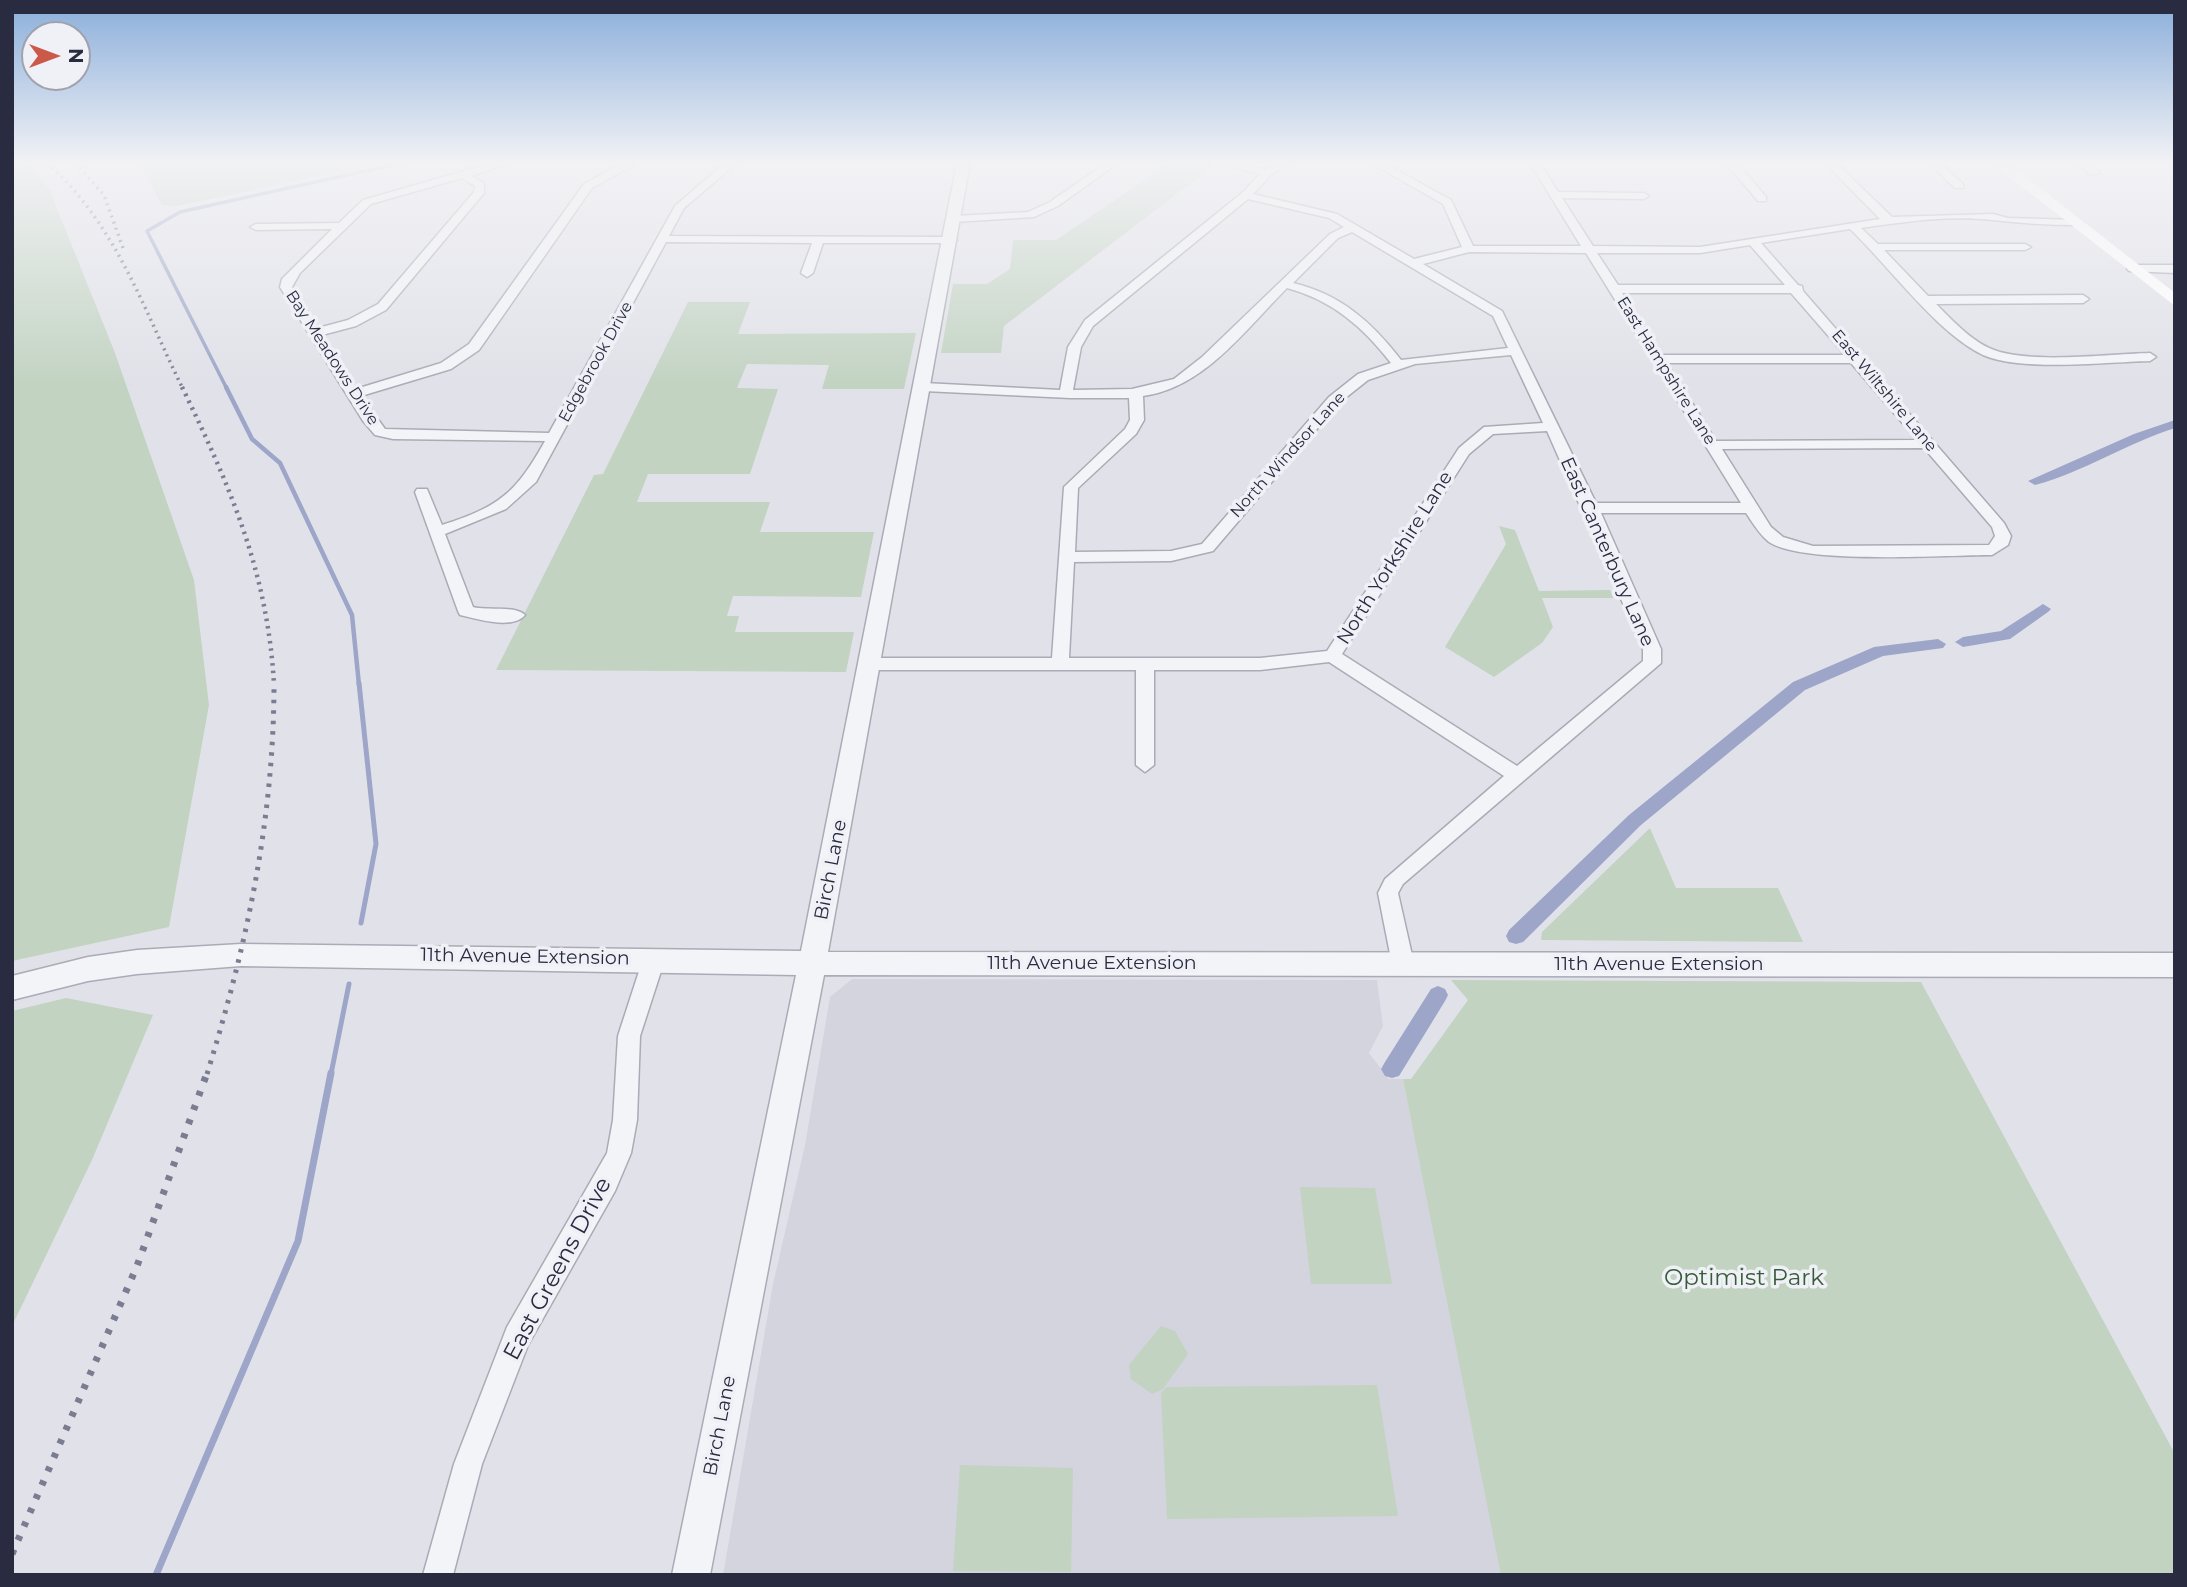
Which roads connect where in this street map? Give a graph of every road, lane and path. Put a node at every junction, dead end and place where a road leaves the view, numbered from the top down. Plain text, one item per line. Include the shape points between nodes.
1 (330, 237) edge
2 (442, 237) edge
3 (553, 237) edge
4 (1194, 237) edge
5 (1333, 237) edge
6 (1370, 237) edge
7 (1463, 237) edge
8 (1581, 237) edge
9 (1782, 237) edge
10 (1866, 237) edge
11 (2093, 237) edge
12 (663, 239) joint
13 (819, 239) junction
14 (951, 240) joint
15 (1754, 242) junction
16 (1877, 247) junction
17 (2025, 247) dead end
18 (1469, 249) junction
19 (1590, 251) junction
20 (1414, 263) junction
21 (2133, 269) junction
22 (2175, 269) edge
23 (807, 273) dead end
24 (1284, 284) junction
25 (1615, 289) junction
26 (1798, 289) junction
27 (2083, 299) dead end
28 (1927, 300) junction
29 (2175, 301) edge
30 (314, 333) junction
31 (1516, 351) junction
32 (2150, 357) dead end
33 (1658, 359) junction
34 (1857, 359) junction
35 (1398, 364) junction
36 (1066, 393) junction
37 (1136, 393) junction
38 (353, 394) junction
39 (922, 394) junction
40 (1551, 426) junction
41 (554, 437) junction
42 (1929, 444) junction
43 (1711, 445) junction
44 (422, 492) dead end
45 (1591, 508) junction
46 (1751, 508) junction
47 (438, 531) junction
48 (1777, 540) joint
49 (1067, 557) junction
50 (517, 615) dead end
51 (1332, 656) junction
52 (872, 664) junction
53 (1060, 664) junction
54 (1144, 664) junction
55 (1145, 765) dead end
56 (1518, 776) junction
57 (654, 959) junction
58 (813, 963) junction
59 (1403, 964) junction
60 (2175, 965) edge
61 (12, 988) edge
62 (438, 1575) edge
63 (691, 1575) edge

1 - 30 street, Bay Meadows Drive via 286,282
2 - 30 street via 382,307 352,323
3 - 38 street via 474,348 446,366
4 - 36 street via 1077,337 1070,353
5 - 24 street
6 - 20 street, East Canterbury Lane
7 - 18 street
8 - 19 street, East Hampshire Lane
9 - 15 street
10 - 16 street
11 - 21 main road
12 - 13 street
12 - 41 street, Edgebrook Drive
13 - 14 street
13 - 23 street
14 - 39 street, Birch Lane
15 - 19 street via 1700,250
15 - 26 street, East Wiltshire Lane
16 - 17 street
16 - 28 street
18 - 19 street
18 - 20 street
19 - 25 street, East Hampshire Lane
20 - 31 street, East Canterbury Lane via 1497,314
21 - 22 street
21 - 29 main road
24 - 35 street via 1318,293 1344,307 1376,335
24 - 37 street via 1186,378
25 - 26 street
25 - 33 street, East Hampshire Lane
26 - 34 street, East Wiltshire Lane
27 - 28 street
28 - 32 street via 1988,352 2016,357
30 - 38 street, Bay Meadows Drive
31 - 35 street, North Windsor Lane
31 - 40 street, East Canterbury Lane
33 - 34 street
33 - 43 street, East Hampshire Lane
34 - 42 street, East Wiltshire Lane
35 - 49 street, North Windsor Lane via 1363,377 1334,400 1207,548 1171,556
36 - 37 street
36 - 39 street via 1012,393 997,399
37 - 49 street via 1137,420 1131,431 1071,487
38 - 41 street, Bay Meadows Drive via 380,432 393,435
39 - 52 street, Birch Lane
40 - 45 street, East Canterbury Lane
40 - 51 street, North Yorkshire Lane via 1489,430 1464,451
41 - 47 street, Edgebrook Drive via 514,500
42 - 43 street
42 - 48 street, East Wiltshire Lane via 1999,526 2000,545 1992,550 1812,551
43 - 46 street, East Hampshire Lane
44 - 47 street
45 - 46 street
45 - 56 street, East Canterbury Lane via 1639,616 1653,663
46 - 48 street, East Hampshire Lane
47 - 50 street via 466,611
49 - 53 street
51 - 54 street, North Yorkshire Lane via 1260,664
51 - 56 street
52 - 53 street, North Yorkshire Lane
52 - 58 street, Birch Lane
53 - 54 street, North Yorkshire Lane
54 - 55 street
56 - 59 street, East Canterbury Lane via 1395,879 1388,893
57 - 58 street, 11th Avenue Extension
57 - 61 street, 11th Avenue Extension via 180,957 88,969
57 - 62 street, East Greens Drive via 629,1036 619,1153 517,1337 468,1464
58 - 59 street, 11th Avenue Extension
58 - 63 street, Birch Lane
59 - 60 street, 11th Avenue Extension

